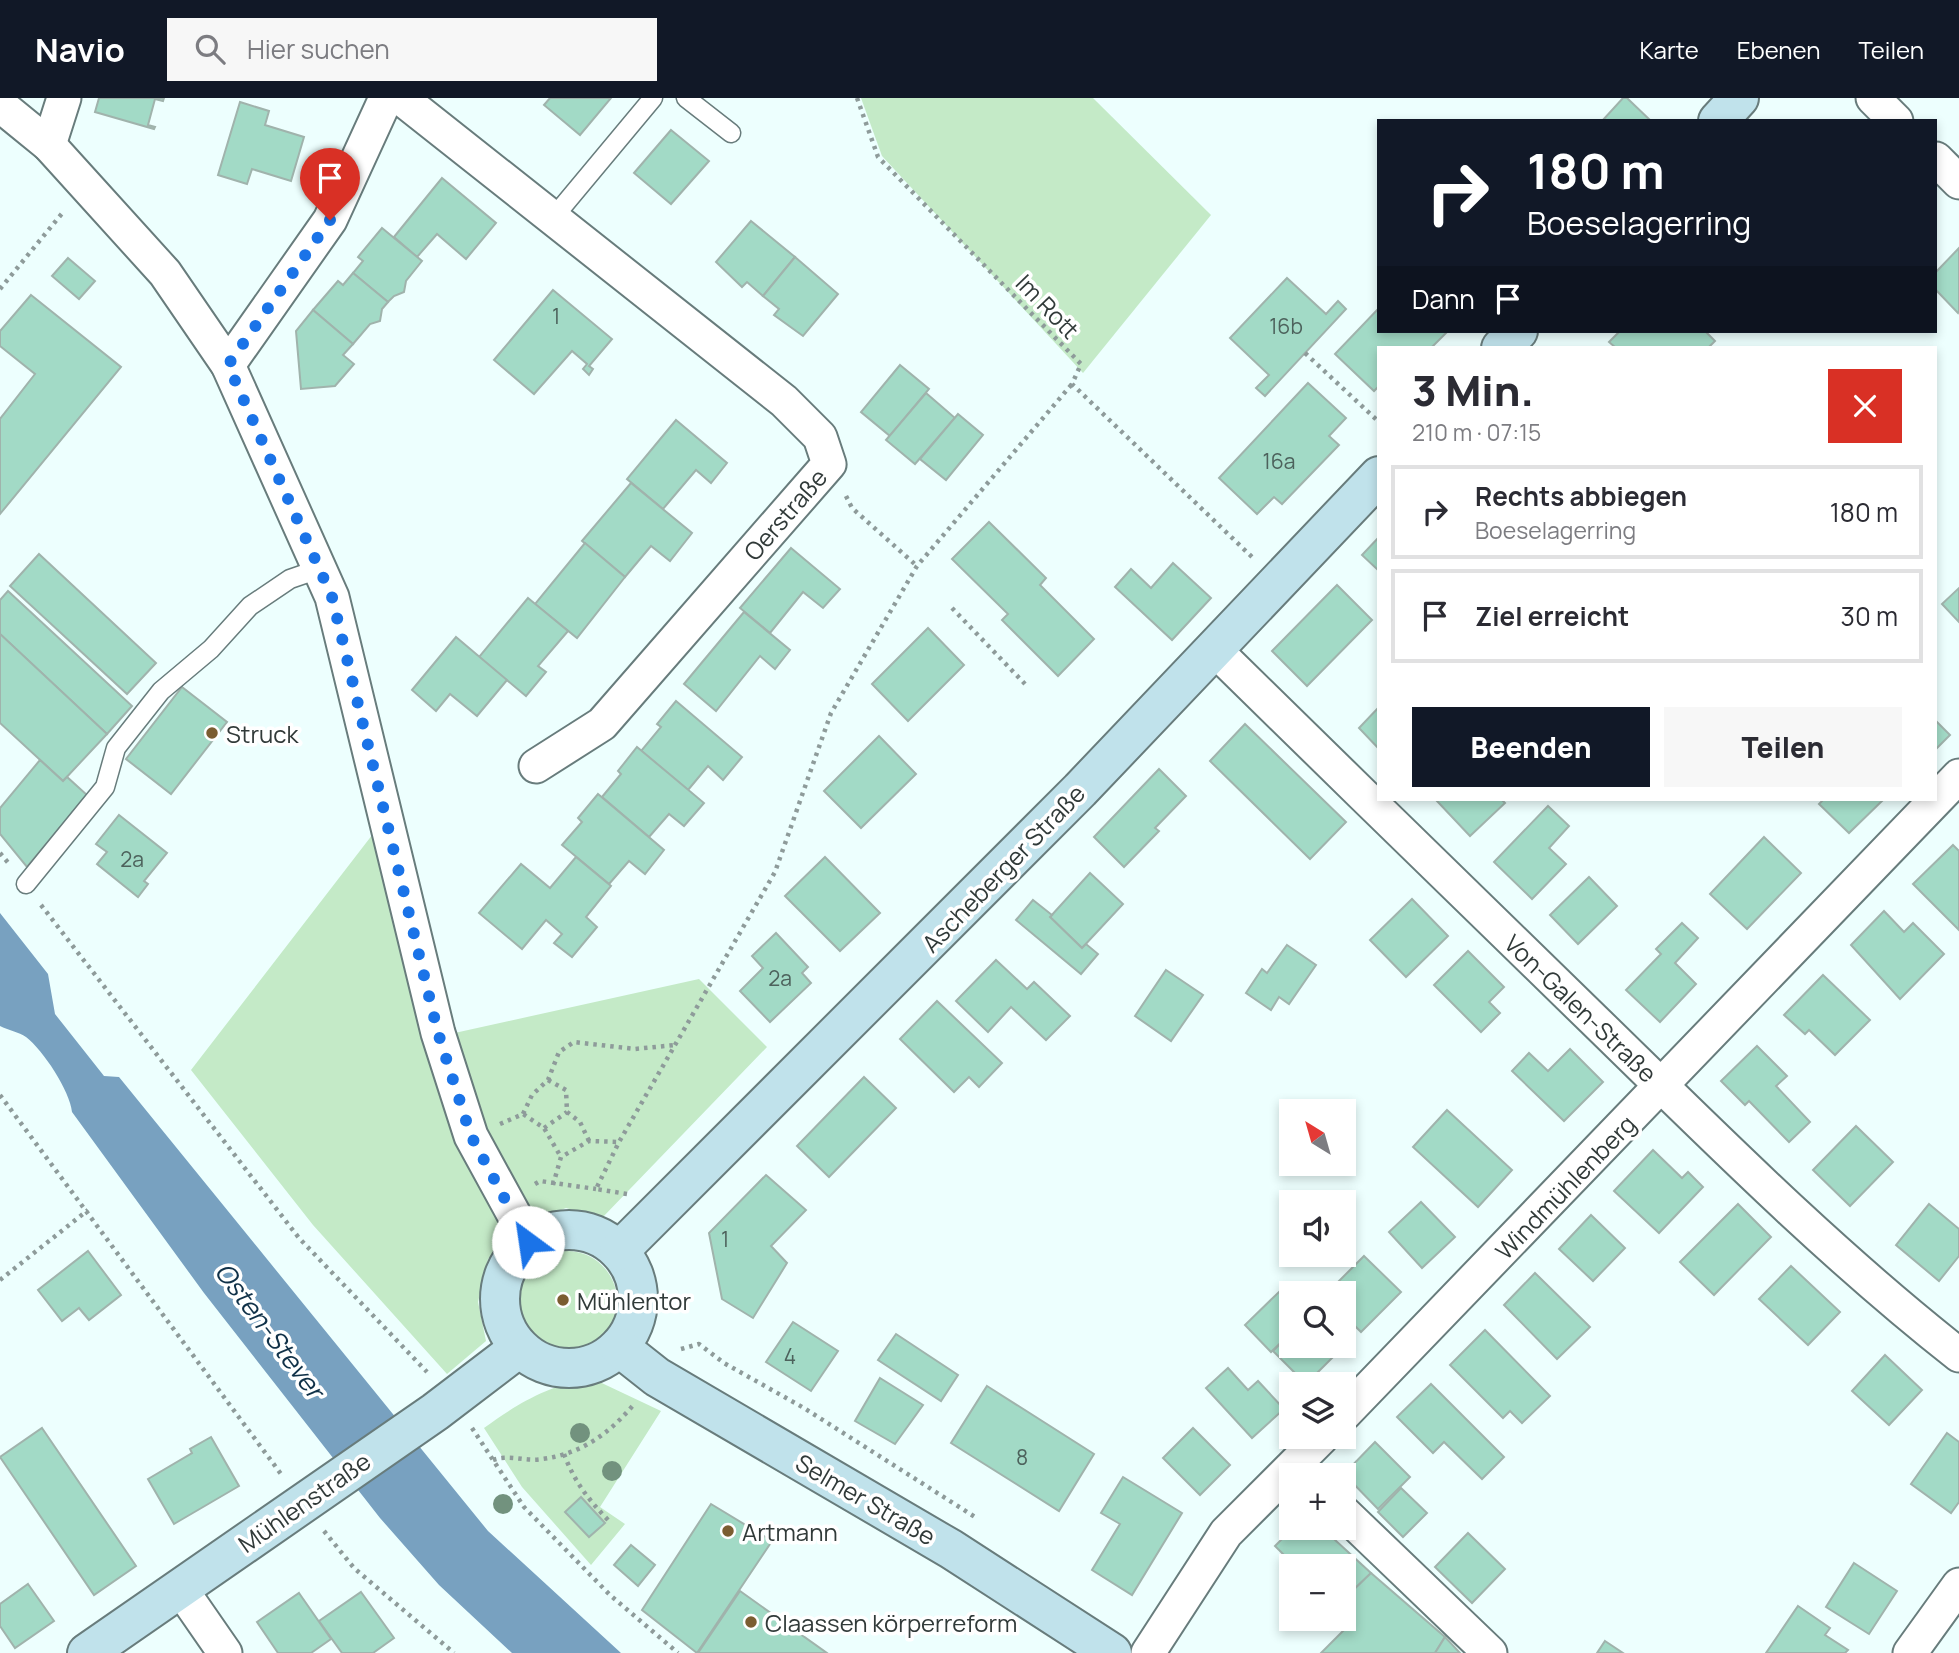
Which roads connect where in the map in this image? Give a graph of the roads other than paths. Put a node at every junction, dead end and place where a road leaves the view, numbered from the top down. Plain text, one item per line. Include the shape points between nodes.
1 (65, 98) edge
2 (386, 98) edge
3 (401, 98) edge
4 (653, 98) edge
5 (687, 98) edge
6 (1739, 98) edge
7 (1873, 98) edge
8 (0, 105) edge
9 (1720, 119) edge
10 (1894, 119) edge
11 (731, 133) dead end
12 (49, 145) junction
13 (1937, 160) edge
14 (1959, 182) edge
15 (553, 218) junction
16 (1516, 333) edge
17 (1503, 346) edge
18 (228, 365) junction
19 (1377, 479) edge
20 (319, 569) junction
21 (1214, 649) junction
22 (536, 766) dead end
23 (1959, 776) edge
24 (1937, 799) edge
25 (1935, 801) edge
26 (26, 884) road end
27 (1662, 1086) junction
28 (528, 1242) junction
29 (619, 1251) junction
30 (619, 1347) junction
31 (519, 1348) junction
32 (1959, 1355) edge
33 (1356, 1402) edge
34 (1279, 1487) edge
35 (1356, 1525) edge
36 (1959, 1585) edge
37 (180, 1588) junction
38 (87, 1653) edge
39 (225, 1653) edge
40 (1112, 1653) edge
41 (1148, 1653) edge
42 (1490, 1653) edge
43 (1910, 1653) edge

1 - 12 street
2 - 18 street via 330,220
3 - 15 street, Oerstraße
4 - 15 lane
5 - 11 lane
6 - 9 street
7 - 10 street
8 - 12 street
12 - 18 street via 165,273
13 - 14 street
15 - 22 street, Oerstraße via 785,401 820,437 830,464 601,724
16 - 17 street
18 - 20 street
19 - 21 street, Ascheberger Straße
20 - 26 lane via 290,579 250,606 211,649 161,691 116,748 105,787
20 - 28 street via 332,597 438,1033 471,1136
21 - 27 street, Von-Galen-Straße
21 - 29 street, Ascheberger Straße via 959,914
23 - 24 street, Windmühlenberg
25 - 27 street, Windmühlenberg
27 - 32 street, Von-Galen-Straße via 1819,1234
27 - 33 street, Windmühlenberg
28 - 29 street via 569,1230 591,1233
28 - 31 street via 509,1264 500,1289 501,1317
29 - 30 street via 636,1282 638,1306 632,1328
30 - 31 street via 600,1362 577,1369 552,1367
30 - 40 street, Selmer Straße via 657,1377 951,1549
31 - 37 street, Mühlenstraße
34 - 41 street via 1226,1533
35 - 42 street
36 - 43 street
37 - 38 street, Mühlenstraße
37 - 39 street

